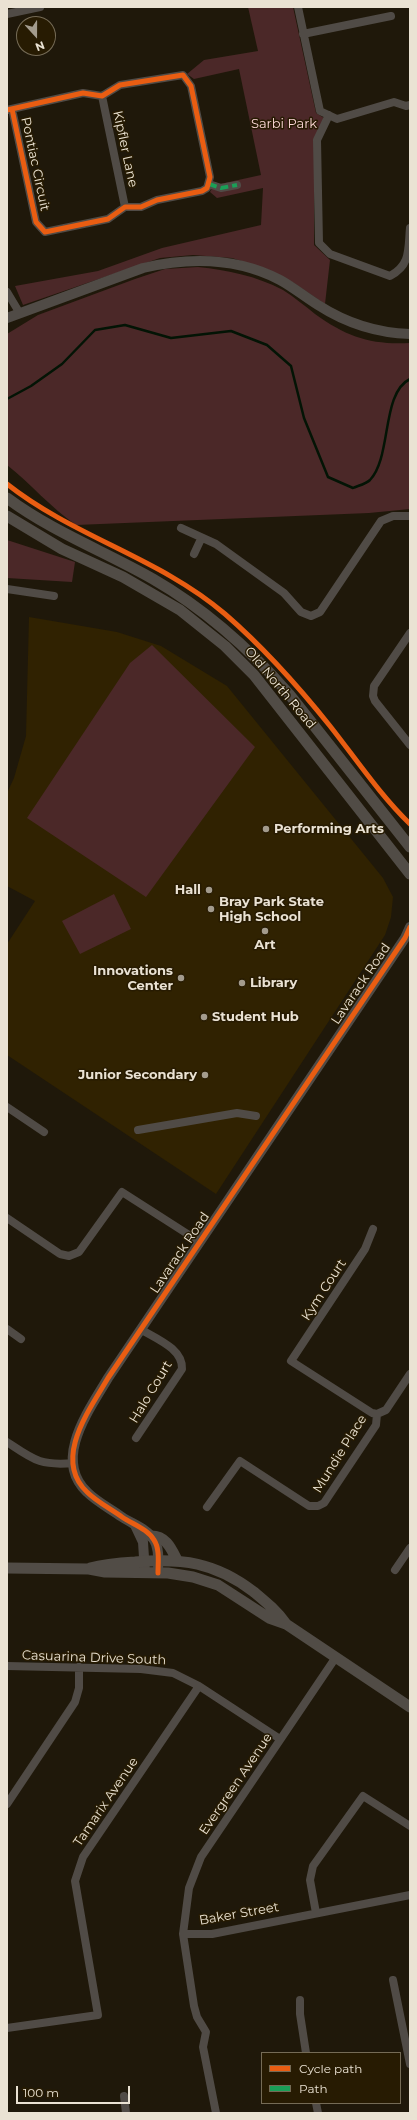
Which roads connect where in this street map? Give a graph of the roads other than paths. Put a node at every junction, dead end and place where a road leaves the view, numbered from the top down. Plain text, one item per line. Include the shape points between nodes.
1 (40, 7) edge
2 (298, 7) edge
3 (7, 14) edge
4 (391, 16) dead end
5 (303, 34) junction
6 (102, 96) junction
7 (410, 105) edge
8 (9, 109) edge
9 (330, 115) junction
10 (209, 184) junction
11 (237, 185) dead end
12 (125, 207) junction
13 (410, 228) edge
14 (7, 292) edge
15 (19, 312) junction
16 (7, 318) edge
17 (7, 322) edge
18 (410, 334) edge
19 (7, 498) edge
20 (7, 516) edge
21 (410, 516) edge
22 (181, 528) dead end
23 (201, 539) junction
24 (194, 554) dead end
25 (7, 589) edge
26 (54, 596) dead end
27 (410, 633) edge
28 (410, 745) edge
29 (410, 846) edge
30 (410, 874) edge
31 (410, 927) edge
32 (408, 936) edge
33 (7, 1107) edge
34 (256, 1116) dead end
35 (138, 1130) dead end
36 (44, 1132) dead end
37 (7, 1218) edge
38 (373, 1230) dead end
39 (200, 1242) junction
40 (7, 1329) edge
41 (142, 1330) junction
42 (21, 1339) dead end
43 (410, 1374) edge
44 (377, 1414) junction
45 (136, 1438) dead end
46 (7, 1442) edge
47 (74, 1463) junction
48 (207, 1507) dead end
49 (135, 1525) junction
50 (151, 1536) junction
51 (410, 1548) edge
52 (158, 1560) junction
53 (177, 1560) junction
54 (145, 1561) junction
55 (7, 1568) edge
56 (89, 1569) junction
57 (395, 1570) dead end
58 (145, 1573) junction
59 (158, 1573) junction
60 (286, 1624) junction
61 (336, 1657) junction
62 (7, 1666) edge
63 (79, 1667) junction
64 (199, 1686) junction
65 (410, 1707) edge
66 (280, 1739) junction
67 (7, 1804) edge
68 (410, 1826) edge
69 (410, 1895) edge
70 (316, 1913) junction
71 (183, 1934) junction
72 (393, 1980) dead end
73 (300, 2000) dead end
74 (7, 2027) edge
75 (306, 2052) edge
76 (410, 2064) edge
77 (124, 2096) dead end
78 (126, 2113) edge
79 (216, 2113) edge

1 - 3 street
2 - 5 street
4 - 5 street
5 - 9 street via 320,111
6 - 8 street, Pontiac Circuit via 83,93
6 - 10 street via 120,85 178,74 186,77 191,86 210,177
6 - 12 street, Kipfler Lane
7 - 9 street via 394,102 337,119
8 - 12 street, Pontiac Circuit via 36,222 42,230 50,232 90,224 112,217
9 - 13 street via 317,140 319,243 330,254 390,276 399,272 407,260
10 - 11 street via 221,188
10 - 12 street, Pontiac Circuit via 202,191 157,200 141,207
14 - 15 street
15 - 16 street
15 - 17 street
15 - 18 street via 143,268 186,260 209,260 231,262 268,275 293,288 326,311 358,325 375,330
19 - 29 main road, Old North Road via 69,537 154,579 224,628 289,694
20 - 30 main road, Old North Road via 62,549 123,577 180,610 225,646 254,675
21 - 23 street via 393,516 381,521 320,612 311,616 301,612 284,594 216,544
22 - 23 street
23 - 24 street
25 - 26 street
27 - 28 street via 374,686 373,696
31 - 32 street, Lavarack Road
32 - 39 street, Lavarack Road
33 - 36 street
34 - 35 street via 237,1113
37 - 39 street via 60,1254 71,1256 79,1252 122,1192
38 - 44 street, Kym Court via 365,1249 291,1361
39 - 41 street, Lavarack Road
40 - 42 street
41 - 45 street, Halo Court via 176,1352 182,1362 182,1369
41 - 47 street, Lavarack Road via 108,1378 82,1423 76,1437
43 - 44 street, Mundie Place via 386,1410
44 - 48 street, Mundie Place via 376,1425 357,1455 324,1502 318,1506 309,1506 240,1461
46 - 47 street via 44,1464
47 - 49 street, Lavarack Road via 77,1478 86,1492
49 - 50 street, Lavarack Road
49 - 54 street via 143,1542
50 - 52 street via 156,1543
50 - 53 main road via 159,1536 167,1542
51 - 57 street
52 - 53 main road
52 - 54 main road
52 - 59 street
53 - 60 main road via 207,1566 238,1580 276,1610
54 - 56 main road via 105,1564
54 - 58 street
55 - 56 main road
56 - 58 main road
58 - 59 main road
59 - 60 main road via 182,1574 206,1580 230,1592 269,1618
60 - 61 main road
61 - 65 main road
61 - 66 street, Evergreen Avenue
62 - 63 street, Casuarina Drive South
63 - 64 street, Casuarina Drive South via 173,1673
63 - 67 street via 79,1688 75,1702
64 - 66 street, Casuarina Drive South
64 - 74 street, Tamarix Avenue via 83,1857 76,1881 98,2015
66 - 71 street, Evergreen Avenue via 201,1857 189,1888
68 - 70 street via 363,1796 313,1866 310,1880
69 - 70 street, Baker Street
70 - 71 street, Baker Street via 212,1934
71 - 79 street, Baker Street via 194,2006 206,2032 203,2047
72 - 76 street
73 - 75 street
77 - 78 street

